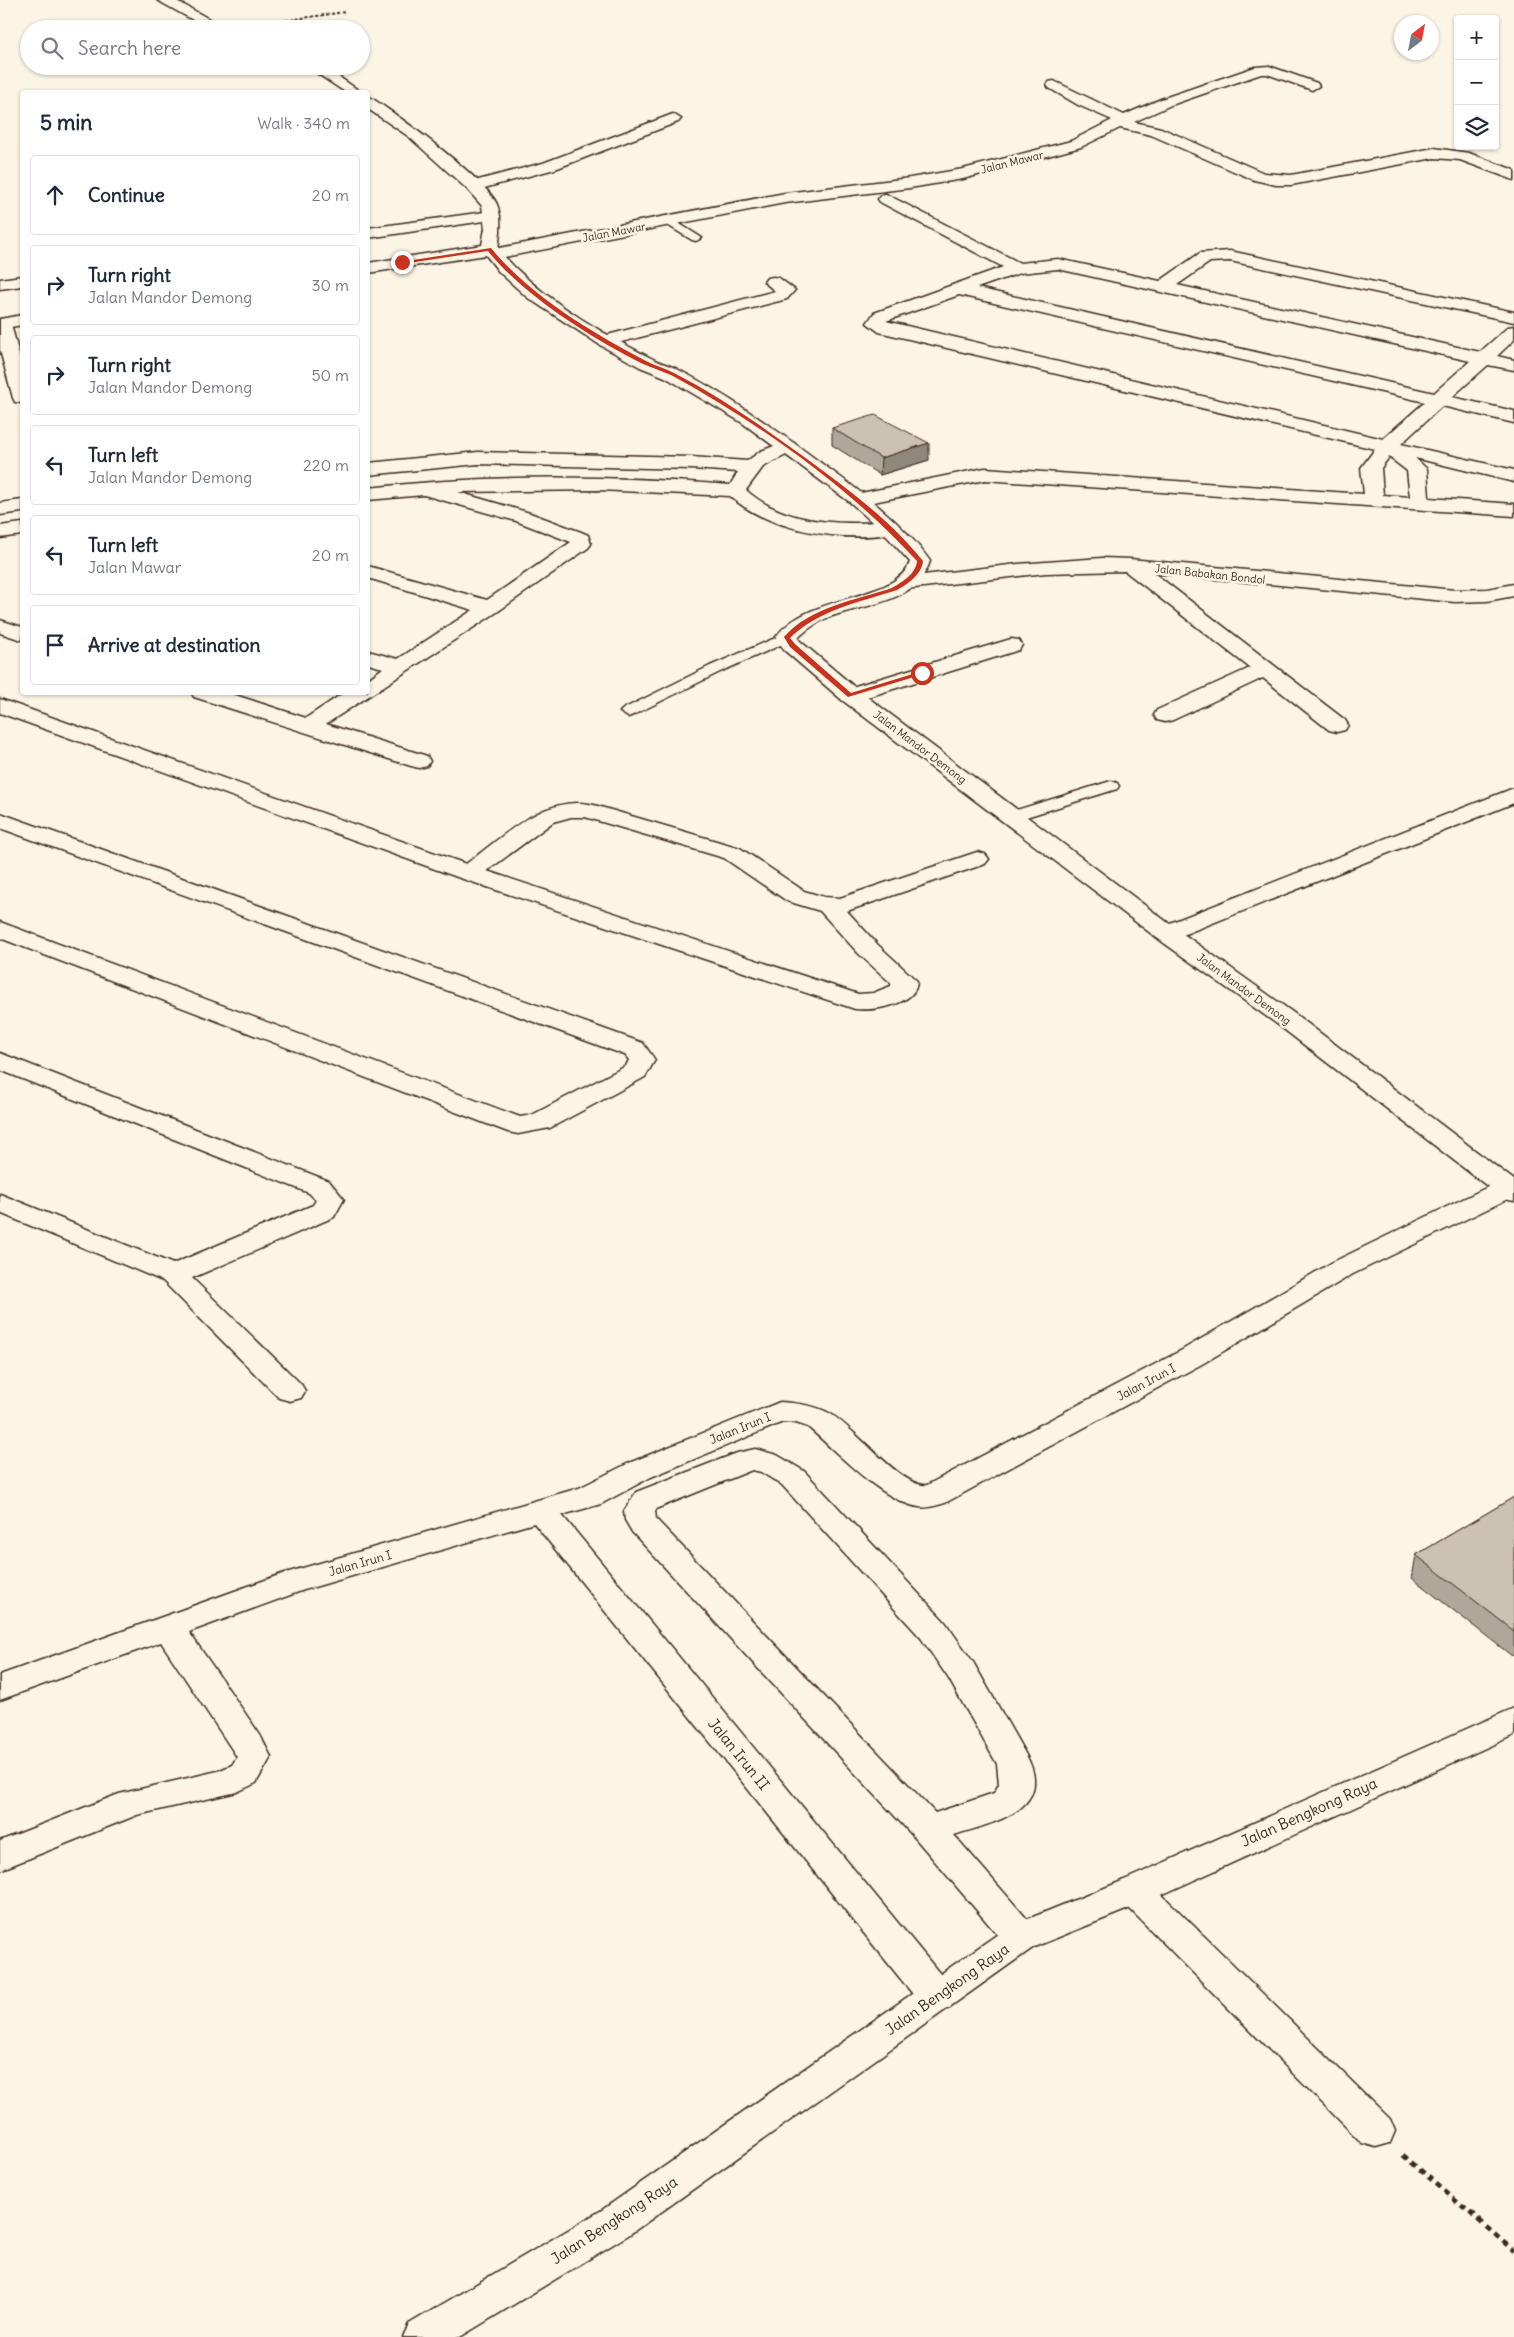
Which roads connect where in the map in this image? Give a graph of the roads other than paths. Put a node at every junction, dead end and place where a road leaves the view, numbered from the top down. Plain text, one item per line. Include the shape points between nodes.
1 (164, 0) edge
2 (203, 20) edge
3 (327, 75) edge
4 (1054, 85) dead end
5 (1312, 86) dead end
6 (351, 90) edge
7 (370, 103) edge
8 (673, 119) dead end
9 (1121, 121) junction
10 (1514, 175) edge
11 (473, 186) junction
12 (886, 199) dead end
13 (492, 216) junction
14 (668, 221) junction
15 (370, 233) edge
16 (696, 238) dead end
17 (492, 252) junction
18 (370, 268) edge
19 (1017, 268) junction
20 (20, 281) edge
21 (774, 282) dead end
22 (0, 284) edge
23 (1163, 287) junction
24 (956, 290) junction
25 (1514, 317) edge
26 (20, 320) edge
27 (1, 324) edge
28 (1514, 331) edge
29 (606, 341) junction
30 (1484, 358) junction
31 (1514, 365) edge
32 (20, 391) edge
33 (1438, 399) junction
34 (1514, 417) edge
35 (1387, 446) junction
36 (786, 447) junction
37 (691, 463) junction
38 (750, 467) junction
39 (370, 469) edge
40 (1514, 476) edge
41 (684, 486) junction
42 (421, 488) junction
43 (736, 491) junction
44 (370, 494) edge
45 (858, 499) junction
46 (1374, 501) junction
47 (1420, 504) junction
48 (20, 506) edge
49 (0, 509) edge
50 (1514, 510) edge
51 (874, 514) junction
52 (1514, 526) edge
53 (890, 528) junction
54 (20, 530) edge
55 (0, 532) edge
56 (1130, 565) junction
57 (370, 573) edge
58 (906, 583) junction
59 (1514, 590) edge
60 (490, 608) junction
61 (0, 626) edge
62 (20, 633) edge
63 (787, 637) junction
64 (1011, 645) dead end
65 (370, 658) edge
66 (401, 667) junction
67 (1265, 669) junction
68 (370, 687) edge
69 (211, 695) edge
70 (356, 695) edge
71 (850, 695) junction
72 (0, 706) edge
73 (628, 712) dead end
74 (1164, 715) dead end
75 (1337, 725) dead end
76 (307, 727) junction
77 (419, 761) dead end
78 (1111, 786) dead end
79 (1514, 796) edge
80 (1013, 816) junction
81 (0, 820) edge
82 (977, 859) dead end
83 (469, 873) junction
84 (829, 906) junction
85 (0, 929) edge
86 (1166, 932) junction
87 (0, 1061) edge
88 (1511, 1190) edge
89 (0, 1203) edge
90 (172, 1275) junction
91 (290, 1391) dead end
92 (541, 1511) junction
93 (168, 1627) junction
94 (0, 1688) edge
95 (1514, 1721) edge
96 (928, 1828) junction
97 (0, 1856) edge
98 (1135, 1892) junction
99 (1020, 1936) junction
100 (936, 1997) junction
101 (1376, 2132) road end
102 (424, 2337) edge

1 - 2 street
3 - 6 street
4 - 9 street
5 - 9 street, Jalan Mawar via 1269,70 1260,70
7 - 11 street via 413,133
8 - 11 street via 549,166
9 - 10 street via 1156,131 1260,177 1276,180 1292,180 1425,153 1463,156
9 - 14 street, Jalan Mawar via 1076,144 963,174 910,184 785,198
11 - 13 street via 490,205
12 - 19 street
13 - 15 street
13 - 17 street
14 - 16 lane
14 - 17 street, Jalan Mawar
17 - 18 street, Jalan Mawar
17 - 29 street via 534,294
19 - 23 street via 1058,264
19 - 24 street
20 - 22 street
21 - 29 street via 786,290 781,295
23 - 25 street via 1206,257 1230,256
23 - 30 street
24 - 33 street
24 - 35 street via 880,317 876,323 885,328
26 - 27 street
27 - 32 street
28 - 30 street
29 - 36 street via 671,373 748,418
30 - 31 street
30 - 33 street
33 - 34 street
33 - 35 street
35 - 40 street
35 - 46 street via 1370,468
35 - 47 street via 1417,469
36 - 38 street via 761,458
36 - 45 street
37 - 38 street
37 - 39 street via 478,458
37 - 41 street
38 - 43 street
41 - 42 street via 483,484
41 - 43 street
42 - 44 street
42 - 60 street via 523,517 581,539 581,544
43 - 53 street via 744,501 766,513 799,524 859,530
45 - 46 street via 985,474
45 - 51 street
46 - 47 street
47 - 50 street
48 - 49 street
51 - 52 street via 992,490
51 - 53 street
53 - 58 street via 920,561 916,573
54 - 55 street
56 - 58 street, Jalan Babakan Bondol via 1057,566
56 - 59 street, Jalan Babakan Bondol via 1454,596
56 - 67 street
57 - 60 street
58 - 63 street via 817,615
60 - 66 street
61 - 62 street
63 - 71 street, Jalan Mandor Demong via 792,646
63 - 73 lane
64 - 71 street
65 - 66 street
66 - 68 street
67 - 74 street
67 - 75 street
69 - 76 street
70 - 76 street
71 - 80 street, Jalan Mandor Demong
72 - 83 street
76 - 77 street
78 - 80 lane
79 - 86 street
80 - 86 street, Jalan Mandor Demong
81 - 85 street via 634,1049 642,1060 636,1071 540,1122 518,1126
82 - 84 street via 842,905
83 - 84 street via 545,817 570,810 586,810 732,853 789,895
83 - 84 street via 854,1001 878,1001 904,989 904,981 868,950
86 - 88 street, Jalan Mandor Demong
87 - 90 street via 319,1187 330,1199 324,1210
88 - 92 street, Jalan Irun I via 1343,1268 1192,1357 934,1495 920,1497 893,1484 819,1420 799,1413 780,1412 640,1470 590,1496
89 - 90 street
90 - 91 street
92 - 93 street, Jalan Irun I via 293,1582
92 - 100 street, Jalan Irun II
93 - 94 street, Jalan Irun I
93 - 97 street via 251,1750 254,1757 244,1774 225,1783 131,1802
95 - 98 street, Jalan Bengkong Raya
96 - 96 street via 1005,1804 1019,1778 961,1671 933,1630 793,1478 769,1462 748,1460 647,1500 638,1516 643,1524
96 - 99 street
98 - 99 street, Jalan Bengkong Raya
98 - 101 street
99 - 100 street, Jalan Bengkong Raya
100 - 102 street, Jalan Bengkong Raya via 616,2222

